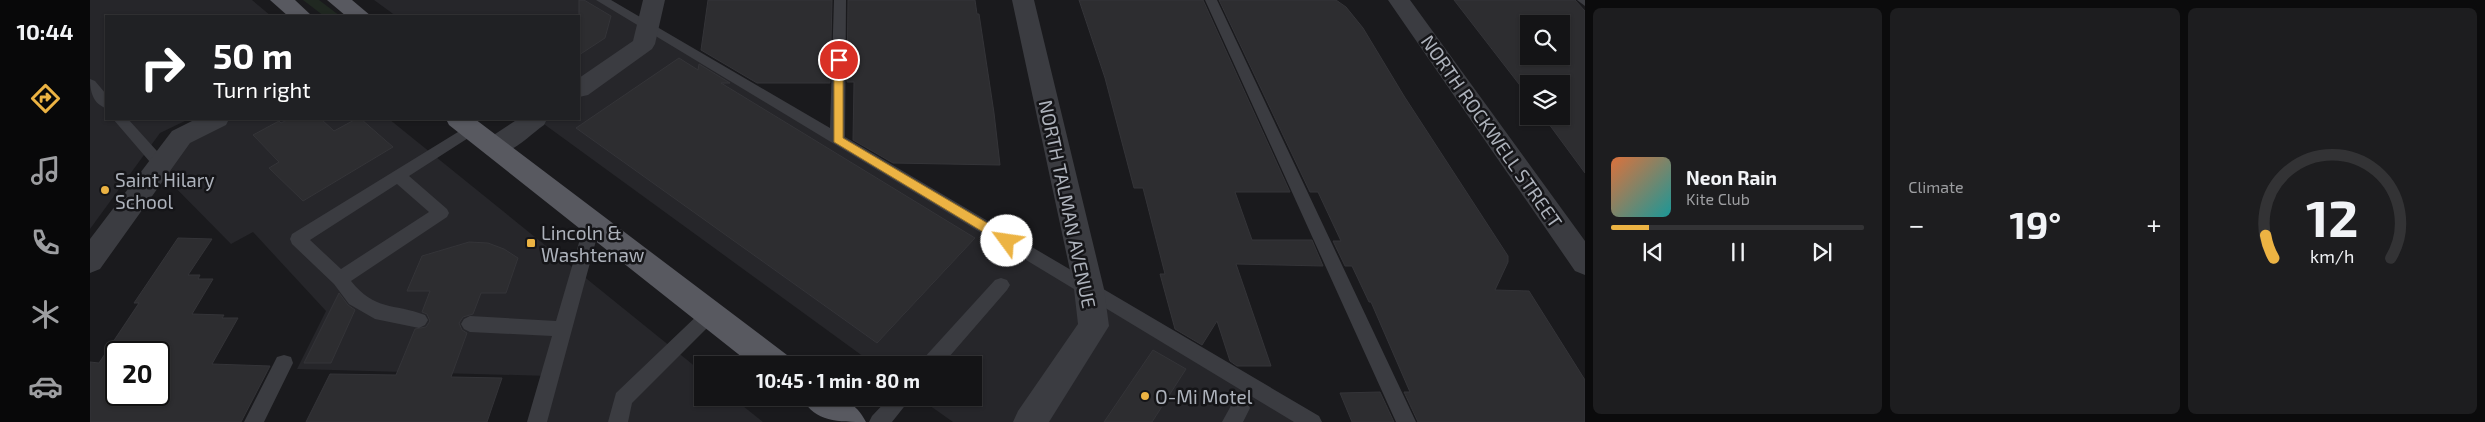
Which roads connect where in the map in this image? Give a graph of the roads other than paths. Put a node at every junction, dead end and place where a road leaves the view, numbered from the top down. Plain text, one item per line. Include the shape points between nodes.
1 (281, 0) edge
2 (338, 0) edge
3 (602, 0) edge
4 (654, 0) edge
5 (840, 0) edge
6 (1023, 0) edge
7 (1211, 0) edge
8 (1399, 0) edge
9 (300, 15) edge
10 (359, 15) edge
11 (647, 27) junction
12 (90, 84) edge
13 (580, 88) edge
14 (105, 102) edge
15 (121, 120) edge
16 (215, 120) edge
17 (534, 120) edge
18 (464, 124) edge
19 (837, 140) junction
20 (495, 147) junction
21 (161, 165) junction
22 (398, 176) junction
23 (593, 222) junction
24 (90, 261) edge
25 (1585, 263) edge
26 (340, 279) junction
27 (1001, 284) dead end
28 (1089, 289) junction
29 (710, 314) junction
30 (419, 320) dead end
31 (470, 324) dead end
32 (563, 329) junction
33 (764, 356) edge
34 (938, 356) edge
35 (284, 363) dead end
36 (828, 406) edge
37 (894, 406) edge
38 (254, 422) edge
39 (537, 422) edge
40 (618, 422) edge
41 (849, 422) edge
42 (879, 422) edge
43 (1030, 422) edge
44 (1312, 422) edge
45 (1406, 422) edge

1 - 9 main road
2 - 10 main road
3 - 11 lane
4 - 11 street
5 - 19 lane
6 - 28 street, NORTH TALMAN AVENUE
7 - 45 lane
8 - 25 street, NORTH ROCKWELL STREET
11 - 13 street via 644,44
11 - 19 lane
12 - 14 lane
15 - 21 lane
16 - 21 street via 182,137
17 - 20 street
18 - 20 main road
18 - 22 lane
19 - 28 lane
20 - 23 main road
21 - 24 street
22 - 26 lane via 298,239
22 - 26 lane via 441,213
23 - 29 main road
23 - 32 lane
26 - 30 lane via 355,299 376,310
27 - 34 lane
28 - 43 street, NORTH TALMAN AVENUE via 1094,326
28 - 44 lane
29 - 33 main road
29 - 40 lane via 623,399
31 - 32 lane
32 - 39 lane
35 - 38 lane
36 - 41 main road
37 - 42 lane

